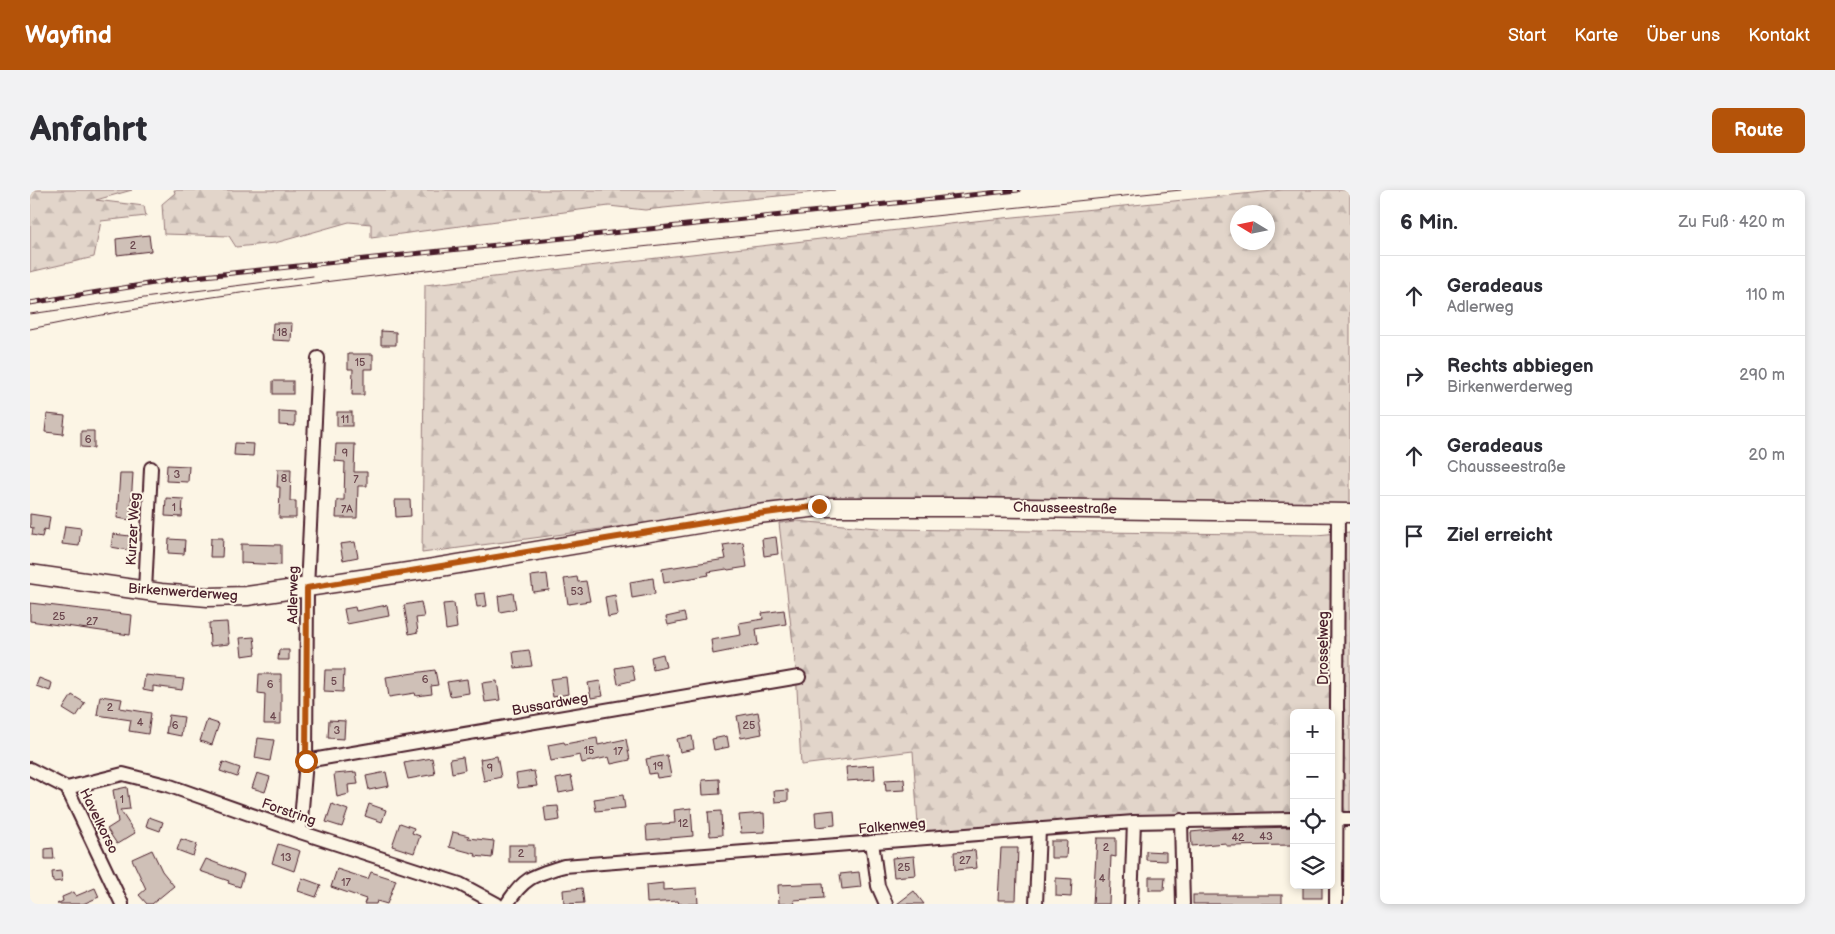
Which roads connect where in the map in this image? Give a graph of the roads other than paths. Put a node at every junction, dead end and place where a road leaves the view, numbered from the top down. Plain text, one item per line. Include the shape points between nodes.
1 (318, 358) dead end
2 (151, 468) dead end
3 (780, 511) joint
4 (1344, 513) edge
5 (30, 574) edge
6 (307, 588) junction
7 (145, 591) junction
8 (799, 677) dead end
9 (306, 761) junction
10 (30, 769) edge
11 (67, 788) junction
12 (1335, 799) edge
13 (1290, 819) edge
14 (1335, 819) edge
15 (1350, 819) edge
16 (1181, 820) junction
17 (1134, 822) junction
18 (1040, 829) junction
19 (300, 832) junction
20 (872, 842) junction
21 (1335, 844) edge
22 (122, 904) edge
23 (497, 904) edge
24 (507, 904) edge
25 (886, 904) edge
26 (1036, 904) edge
27 (1131, 904) edge
28 (1183, 904) edge
29 (1336, 904) edge

1 - 6 street, Adlerweg
2 - 7 street, Kurzer Weg
3 - 4 street, Chausseestraße via 819,506
3 - 6 street, Birkenwerderweg
4 - 12 street, Drosselweg
5 - 7 street, Birkenwerderweg
6 - 7 street, Birkenwerderweg via 247,596 208,597
6 - 9 street, Adlerweg
8 - 9 street, Bussardweg
9 - 19 street, Adlerweg
10 - 11 street, Havelkorso
11 - 19 street, Forstring via 123,774 170,786
11 - 22 street, Havelkorso
13 - 16 street, Falkenweg
14 - 15 street
16 - 17 street, Falkenweg
16 - 28 street
17 - 18 street, Falkenweg
17 - 27 street
18 - 20 street, Falkenweg
18 - 26 street
19 - 23 street, Forstring via 460,884
20 - 24 street, Falkenweg via 564,866 534,875 516,890
20 - 25 street via 878,886
21 - 29 street, Drosselweg

